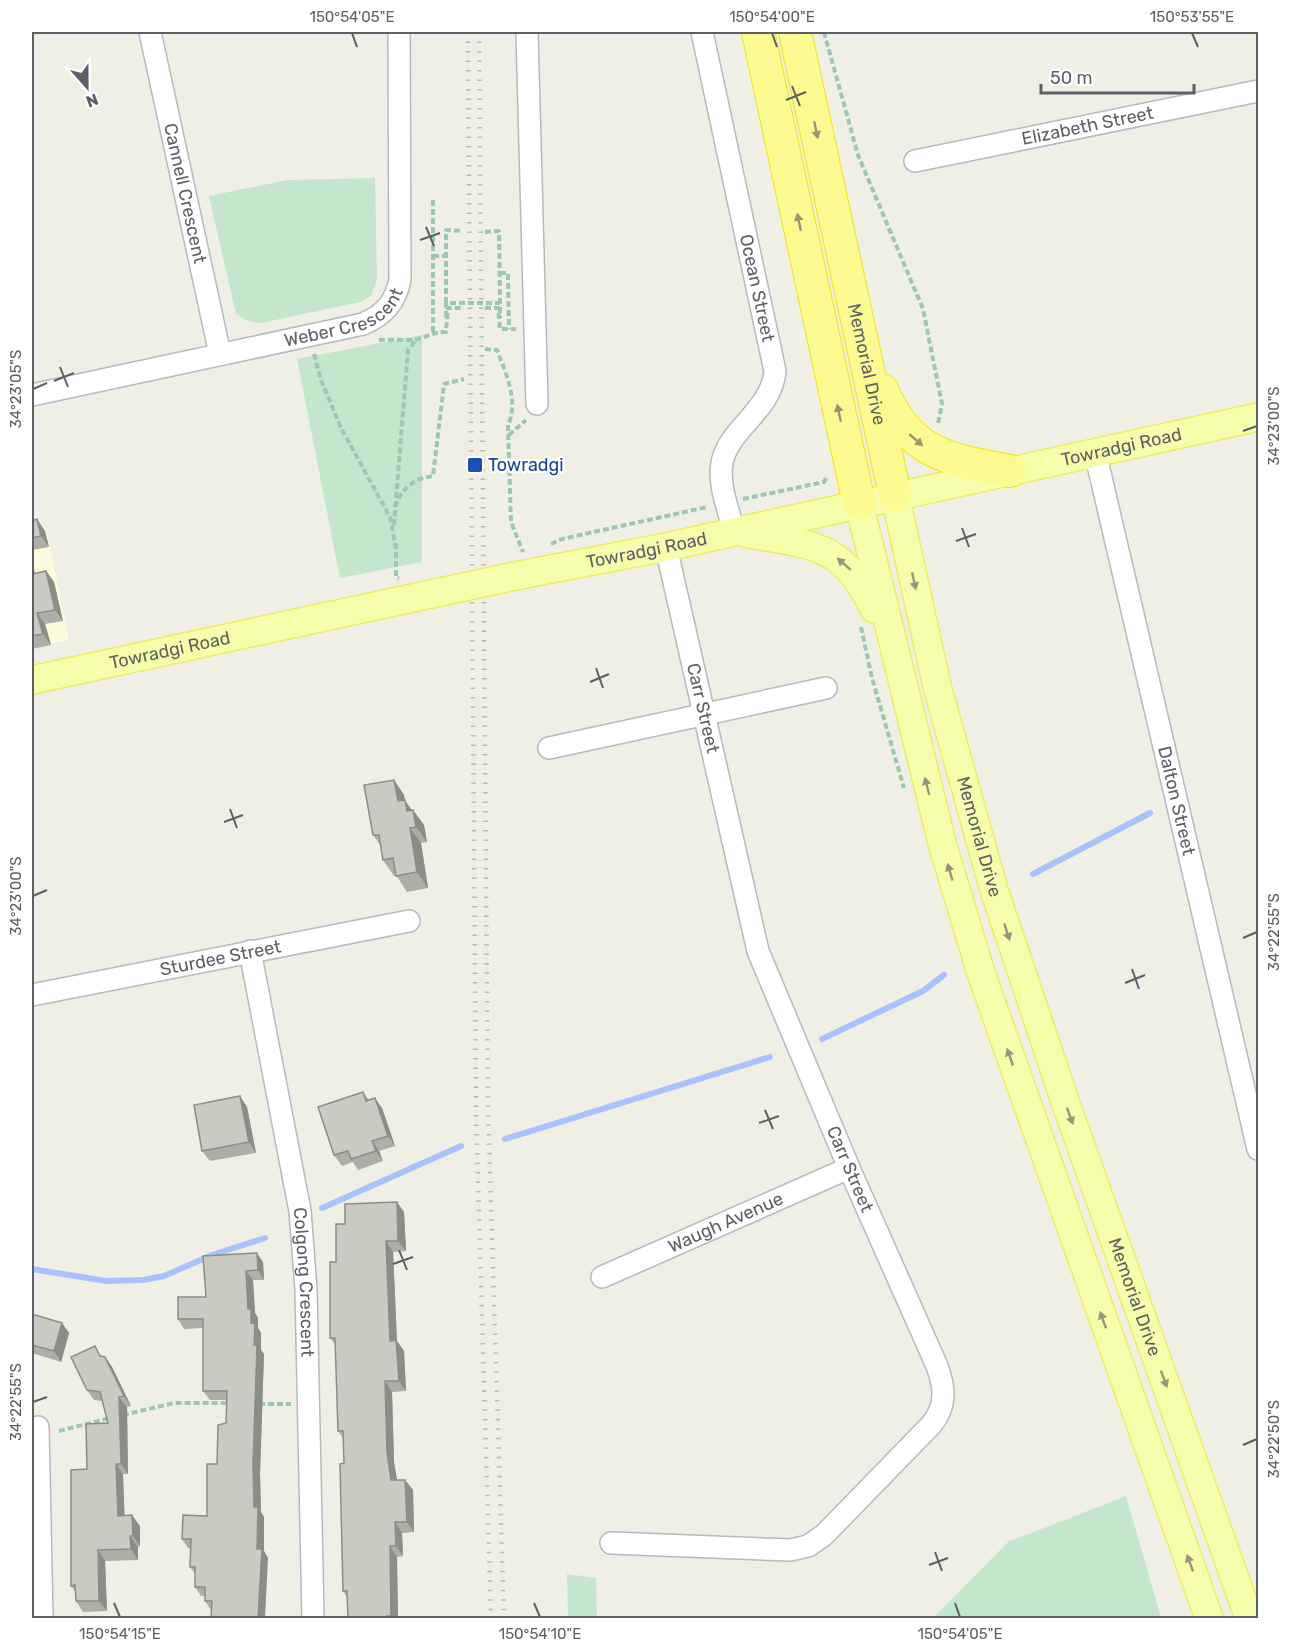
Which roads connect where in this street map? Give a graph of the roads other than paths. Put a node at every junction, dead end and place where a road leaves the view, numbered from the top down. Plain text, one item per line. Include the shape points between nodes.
1 (150, 32) edge
2 (399, 32) edge
3 (527, 32) edge
4 (702, 32) edge
5 (758, 32) edge
6 (795, 32) edge
7 (1258, 91) edge
8 (915, 161) dead end
9 (860, 333) junction
10 (220, 354) junction
11 (32, 395) edge
12 (537, 404) dead end
13 (1258, 417) edge
14 (1095, 452) junction
15 (1010, 471) junction
16 (895, 495) junction
17 (859, 503) junction
18 (734, 532) junction
19 (666, 547) junction
20 (898, 671) junction
21 (32, 680) edge
22 (826, 688) dead end
23 (704, 714) junction
24 (549, 748) dead end
25 (409, 921) dead end
26 (250, 951) junction
27 (32, 995) edge
28 (1258, 1149) edge
29 (849, 1168) junction
30 (602, 1277) dead end
31 (38, 1432) road end
32 (611, 1543) dead end
33 (42, 1618) edge
34 (314, 1618) edge
35 (1209, 1618) edge
36 (1249, 1618) edge

1 - 10 street, Cannell Crescent
2 - 10 street, Weber Crescent via 398,291 376,319 315,346
3 - 12 street
4 - 18 street, Ocean Street via 775,371 765,400 722,461 722,483
17 -> 5 highway, Memorial Drive
6 -> 9 highway, Memorial Drive
7 - 8 street, Elizabeth Street
9 -> 15 highway via 888,403 910,436 949,459
9 - 16 highway, Memorial Drive
10 - 11 street, Weber Crescent
13 - 14 main road, Towradgi Road
14 - 15 main road, Towradgi Road
14 - 28 street, Dalton Street
15 - 16 main road, Towradgi Road
16 - 17 main road, Towradgi Road
16 -> 36 main road, Memorial Drive via 937,686 994,890 1041,1034
17 - 18 main road, Towradgi Road
17 - 20 main road, Memorial Drive
18 - 19 main road, Towradgi Road
20 -> 18 main road via 864,588 845,564 822,548
19 - 21 main road, Towradgi Road, bridge via 520,567 431,594
19 - 23 street, Carr Street
35 -> 20 main road, Memorial Drive via 981,973 942,843
22 - 23 street
23 - 24 street
23 - 29 street, Carr Street via 758,951
25 - 26 street, Sturdee Street
26 - 27 street, Sturdee Street
26 - 34 street, Colgong Crescent via 300,1211 306,1288
29 - 30 street, Waugh Avenue
29 - 32 street, Carr Street via 941,1377 944,1396 939,1416 824,1535 808,1546 790,1550
31 - 33 street

